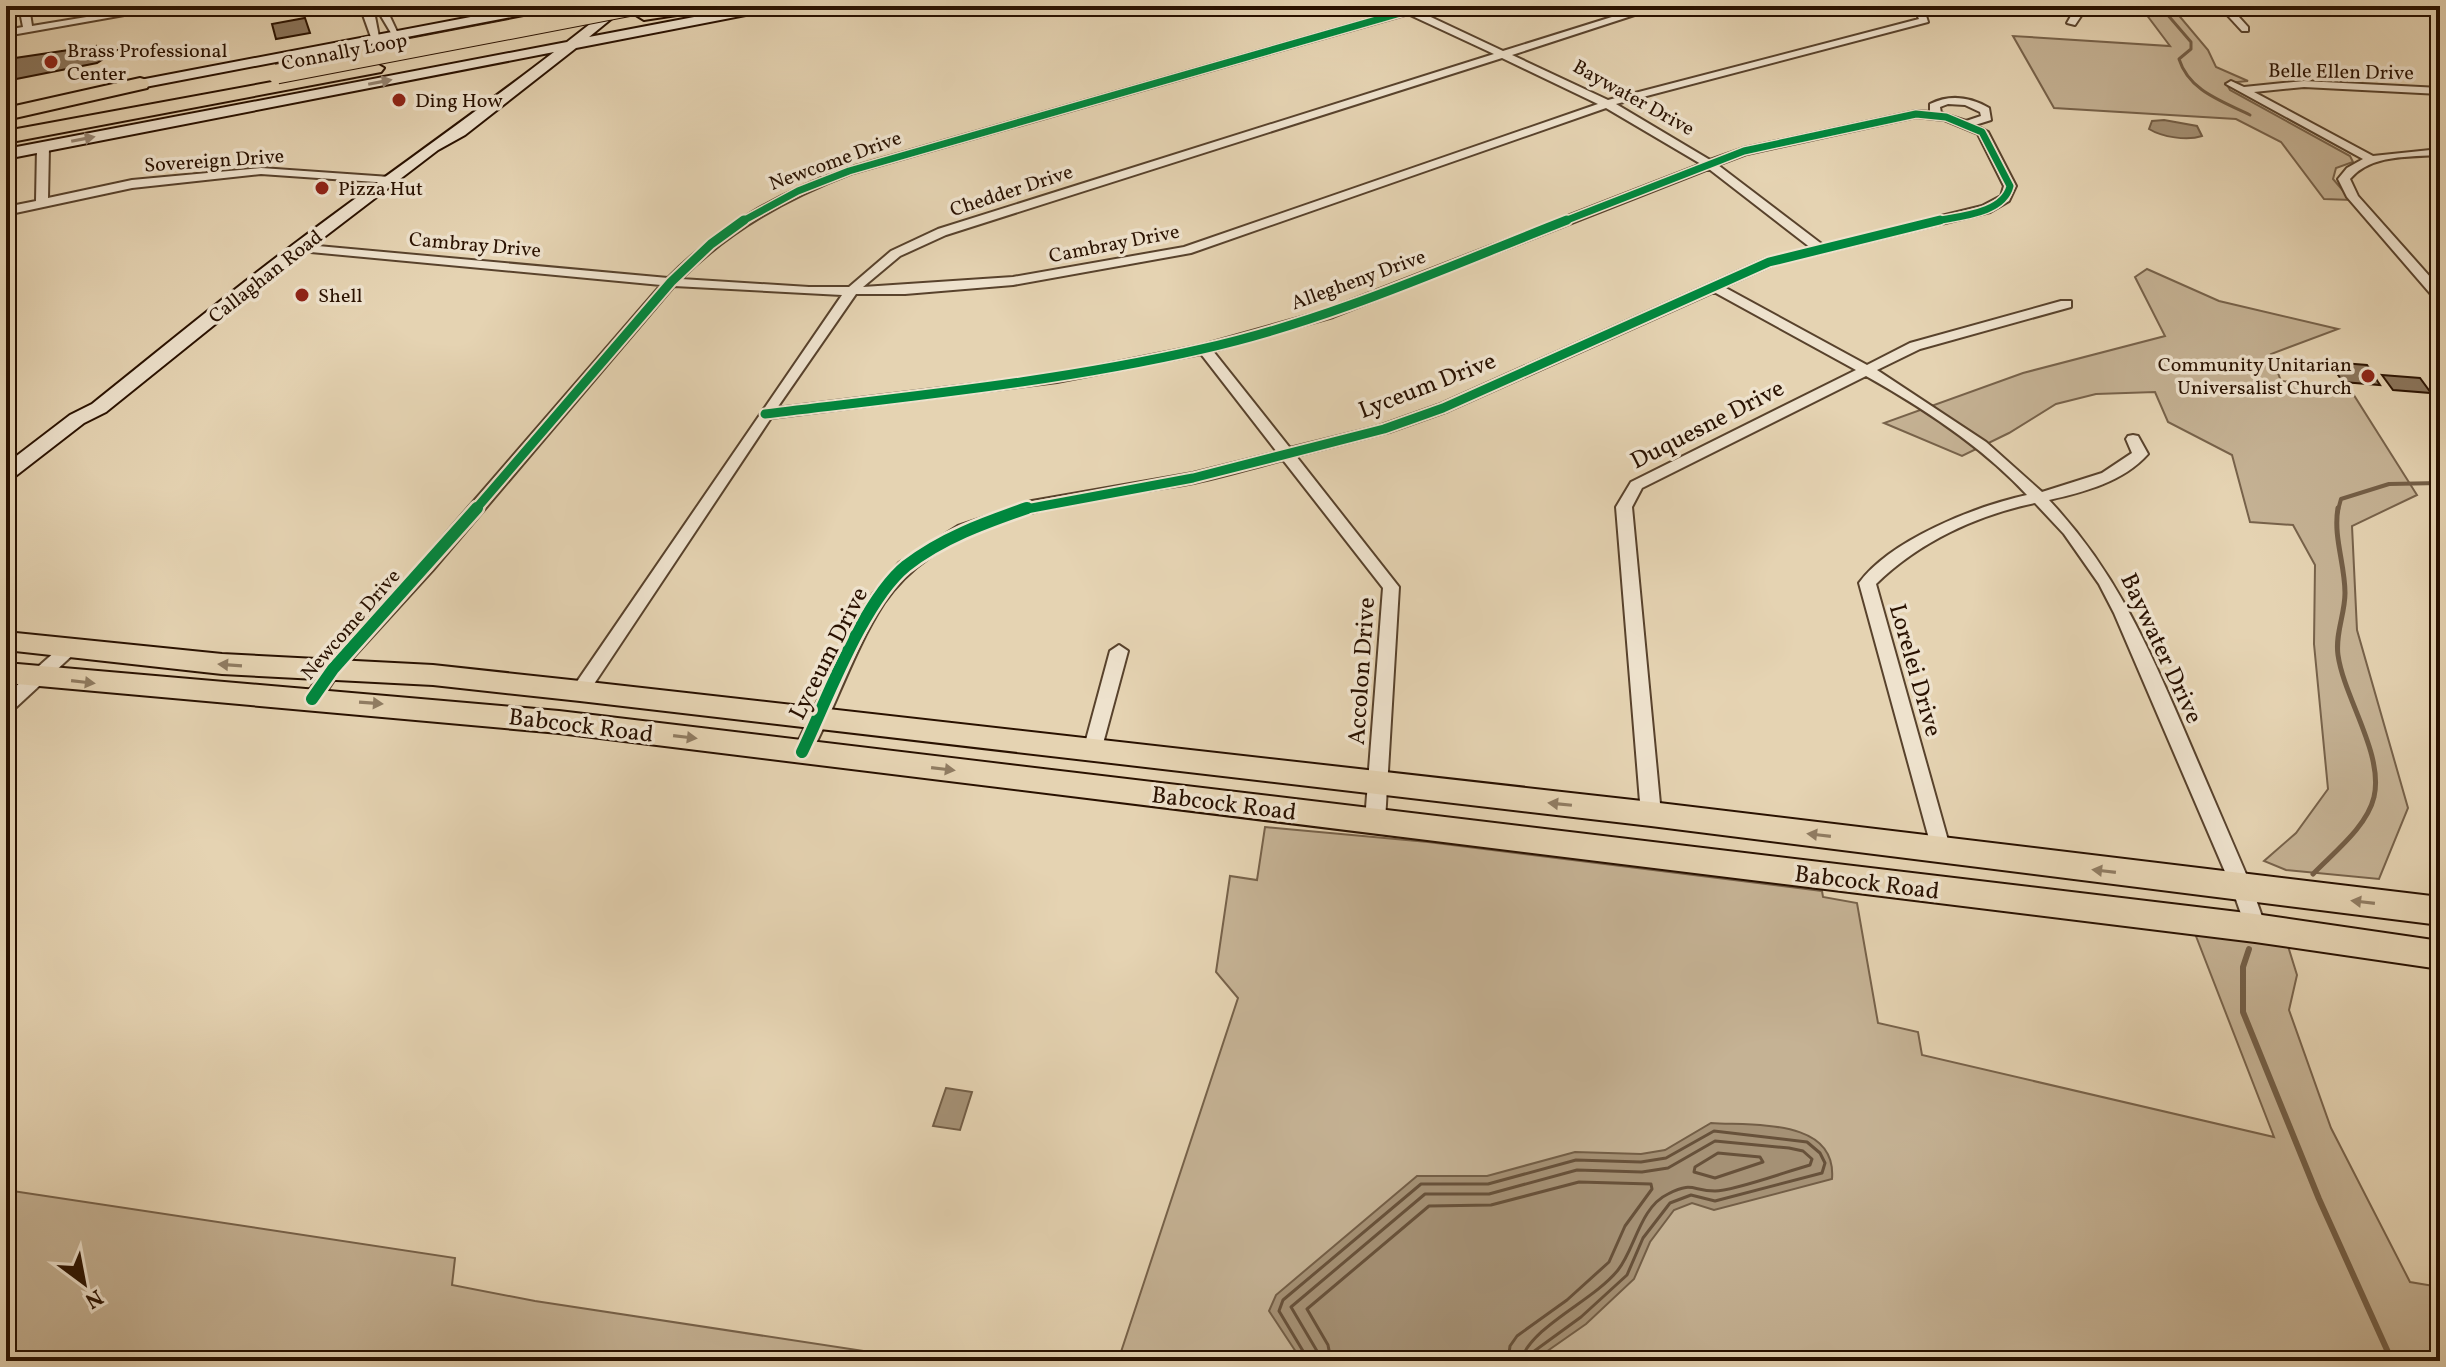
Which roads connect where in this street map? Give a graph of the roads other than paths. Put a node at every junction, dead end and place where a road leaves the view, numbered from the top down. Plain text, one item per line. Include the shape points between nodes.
1 (24, 6) edge
2 (170, 6) edge
3 (368, 6) edge
4 (380, 6) edge
5 (548, 6) edge
6 (599, 6) edge
7 (621, 6) edge
8 (690, 6) edge
9 (703, 6) edge
10 (772, 6) edge
11 (1395, 6) edge
12 (1425, 6) edge
13 (1657, 6) edge
14 (1918, 6) edge
15 (2069, 6) edge
16 (2224, 6) edge
17 (1410, 8) edge
18 (508, 13) junction
19 (638, 15) edge
20 (2072, 23) dead end
21 (1904, 25) junction
22 (670, 26) junction
23 (2245, 29) dead end
24 (28, 30) junction
25 (1917, 31) dead end
26 (6, 33) edge
27 (397, 36) junction
28 (377, 40) junction
29 (566, 47) junction
30 (532, 53) junction
31 (1505, 55) junction
32 (473, 64) junction
33 (535, 73) junction
34 (416, 75) junction
35 (485, 77) dead end
36 (140, 84) joint
37 (2440, 91) edge
38 (1609, 104) junction
39 (6, 111) edge
40 (1941, 116) junction
41 (1968, 124) junction
42 (6, 125) edge
43 (6, 137) edge
44 (43, 147) junction
45 (433, 147) junction
46 (2440, 152) edge
47 (6, 154) edge
48 (2372, 160) junction
49 (1710, 165) junction
50 (390, 180) junction
51 (42, 203) junction
52 (6, 211) edge
53 (300, 247) junction
54 (1820, 249) junction
55 (671, 282) junction
56 (1713, 286) junction
57 (850, 292) junction
58 (2440, 296) edge
59 (2066, 304) dead end
60 (1204, 349) junction
61 (1865, 370) junction
62 (99, 408) junction
63 (765, 414) junction
64 (2133, 439) dead end
65 (1287, 453) junction
66 (6, 474) edge
67 (6, 491) edge
68 (2040, 497) junction
69 (6, 641) edge
70 (71, 647) junction
71 (1119, 651) dead end
72 (333, 669) junction
73 (6, 673) edge
74 (39, 677) junction
75 (580, 691) junction
76 (312, 699) junction
77 (6, 706) edge
78 (818, 718) junction
79 (1092, 751) junction
80 (802, 752) junction
81 (1376, 784) junction
82 (1651, 814) junction
83 (1375, 821) junction
84 (1858, 840) junction
85 (1941, 851) junction
86 (1867, 882) junction
87 (2242, 888) junction
88 (2440, 911) edge
89 (2255, 928) junction
90 (2440, 955) edge

1 - 24 street
2 - 24 street
3 - 28 street
4 - 27 street
5 - 18 main road
6 - 30 main road, Callaghan Road
7 - 29 main road, Callaghan Road
8 - 19 highway, Connally Loop
9 - 19 highway
10 - 22 main road
11 - 17 street, Baywater Drive
12 - 17 street, Newcome Drive
13 - 31 street, Chedder Drive
14 - 21 street via 1925,20
15 - 20 street via 2076,16
16 - 23 street
17 - 31 street, Baywater Drive
17 - 55 street, Newcome Drive via 818,183 739,222
18 - 27 main road
18 - 32 main road via 549,8 563,13 523,47
19 - 22 main road
19 - 22 main road via 623,26
19 - 29 main road
19 - 33 main road
19 - 42 highway, Connally Loop, bridge
19 - 43 highway, Connally Loop
21 - 25 street
21 - 38 street, Cambray Drive
24 - 26 street
27 - 28 main road
28 - 36 main road
29 - 30 main road
29 - 33 main road, Callaghan Road
30 - 32 main road
30 - 45 main road, Callaghan Road via 441,132
31 - 38 street, Baywater Drive
31 - 57 street, Chedder Drive via 928,237 888,257
32 - 34 main road
33 - 45 main road, Callaghan Road
34 - 35 main road via 461,72
44 -> 34 main road
36 - 39 highway
37 - 48 street, Belle Ellen Drive via 2304,84 2236,87
38 - 49 street, Baywater Drive
38 - 57 street, Cambray Drive via 1187,250 1013,281
40 - 41 street
40 - 41 street via 1934,106 1954,100 1988,114
40 - 49 street, Allegheny Drive via 1892,118 1744,151
41 - 54 street, Lyceum Drive via 1986,137 2010,186 2004,201
44 - 47 main road
44 - 51 street
45 - 50 main road, Callaghan Road
46 - 48 street
48 - 58 street via 2348,173 2346,187
49 - 54 street, Baywater Drive
49 - 60 street, Allegheny Drive via 1328,314
50 - 51 street, Sovereign Drive via 261,171 132,184
50 - 53 main road, Callaghan Road
51 - 52 street, Sovereign Drive
53 - 55 street, Cambray Drive
53 - 62 main road, Callaghan Road
54 - 56 street, Lyceum Drive via 1769,262
55 - 57 street, Cambray Drive
55 - 72 street, Newcome Drive
56 - 61 street, Baywater Drive
56 - 65 street, Lyceum Drive via 1429,414
57 - 63 street, Chedder Drive
59 - 61 street, Duquesne Drive via 1942,337
60 - 63 street, Allegheny Drive via 1057,378
60 - 65 street, Accolon Drive
61 - 68 street, Baywater Drive via 1950,421
61 - 82 street, Duquesne Drive via 1636,485 1627,497
62 - 66 main road, Callaghan Road
62 - 67 main road, Callaghan Road via 95,422
63 - 75 street, Chedder Drive
64 - 68 street, Lorelei Drive via 2140,454 2119,470
65 - 78 street, Lyceum Drive via 1193,478 1032,506 943,541 905,567 879,598
65 - 81 street, Accolon Drive via 1391,587
68 - 85 street, Lorelei Drive via 1978,513 1890,563 1867,583
68 - 87 street, Baywater Drive via 2106,582
69 - 70 main road, Babcock Road
72 -> 70 main road, Babcock Road via 222,664
70 - 74 street
71 - 79 street
72 - 75 main road, Babcock Road
72 - 76 street, Newcome Drive
73 - 74 main road, Babcock Road
74 -> 76 main road, Babcock Road
74 - 77 street
75 - 78 main road, Babcock Road
76 -> 80 main road, Babcock Road via 438,708
78 - 79 main road, Babcock Road
78 - 80 street, Lyceum Drive
79 - 81 main road, Babcock Road
80 -> 83 main road, Babcock Road
82 -> 81 main road, Babcock Road
81 - 83 street, Accolon Drive
84 -> 82 main road, Babcock Road
83 - 86 main road, Babcock Road
84 - 85 main road, Babcock Road
84 - 86 main road
87 -> 85 main road, Babcock Road
86 - 89 main road, Babcock Road
88 -> 87 main road, Babcock Road
87 - 89 street, Baywater Drive
89 - 90 main road, Babcock Road

